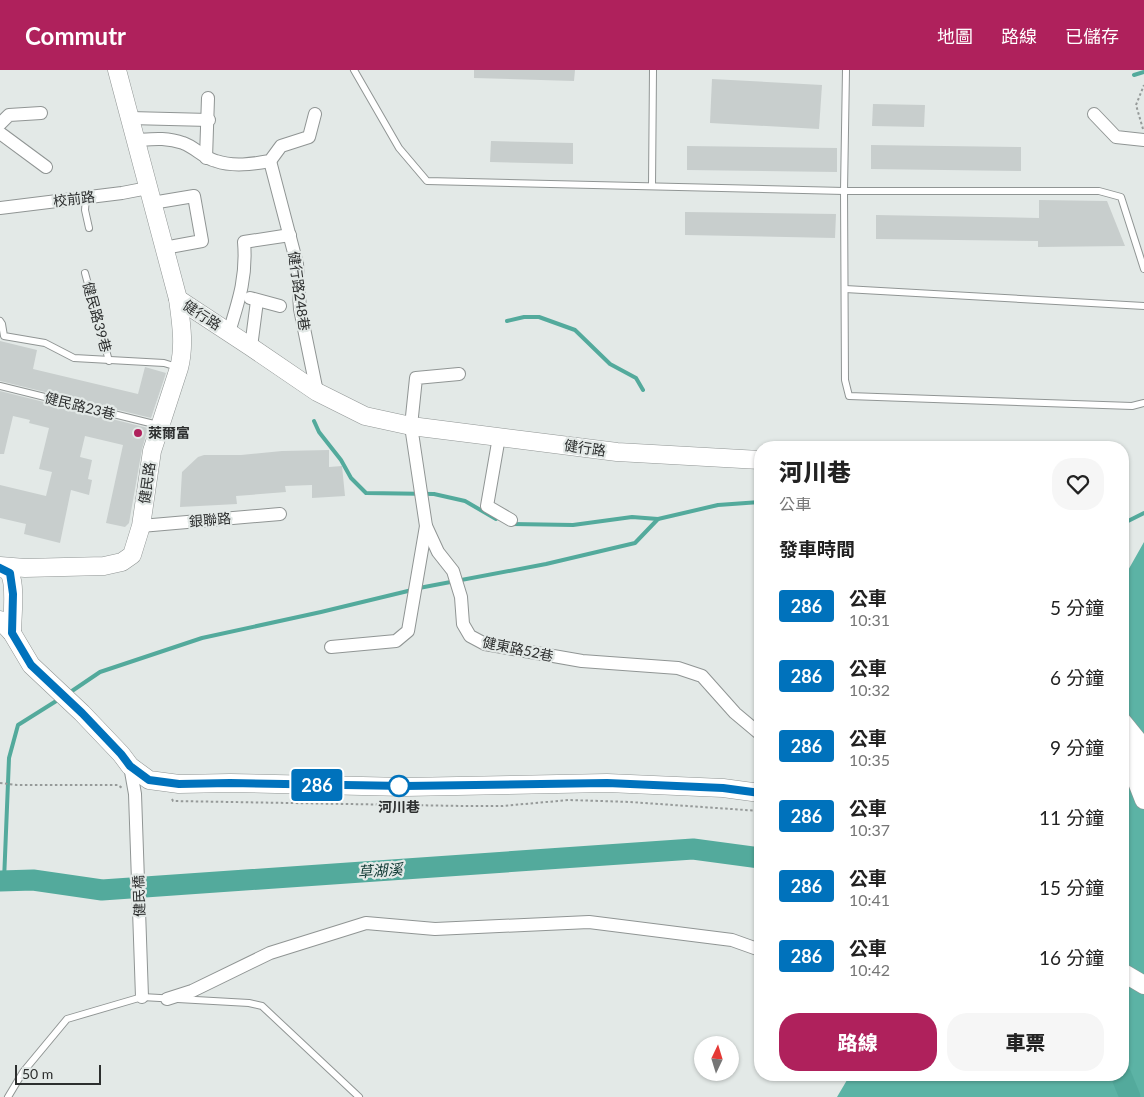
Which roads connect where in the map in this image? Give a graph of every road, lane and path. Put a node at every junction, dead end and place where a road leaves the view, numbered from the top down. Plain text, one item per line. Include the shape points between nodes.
1 (117, 70) edge
2 (354, 70) edge
3 (654, 70) edge
4 (846, 70) edge
5 (1144, 85) edge
6 (208, 98) dead end
7 (41, 112) dead end
8 (315, 114) dead end
9 (1094, 114) dead end
10 (130, 118) junction
11 (208, 120) junction
12 (0, 124) edge
13 (1144, 131) edge
14 (0, 133) edge
15 (136, 140) junction
16 (1144, 140) edge
17 (206, 158) junction
18 (270, 161) junction
19 (46, 167) dead end
20 (652, 186) junction
21 (844, 191) junction
22 (150, 195) junction
23 (86, 198) junction
24 (0, 208) edge
25 (89, 228) dead end
26 (290, 235) junction
27 (164, 248) junction
28 (1144, 270) edge
29 (85, 273) dead end
30 (845, 288) junction
31 (240, 294) junction
32 (178, 299) junction
33 (257, 301) junction
34 (280, 306) dead end
35 (1144, 306) edge
36 (0, 321) edge
37 (229, 332) junction
38 (2, 335) edge
39 (251, 347) junction
40 (109, 361) junction
41 (179, 368) junction
42 (458, 374) dead end
43 (0, 386) edge
44 (317, 392) junction
45 (1144, 403) edge
46 (160, 425) junction
47 (411, 426) junction
48 (499, 437) junction
49 (754, 460) edge
50 (280, 514) dead end
51 (511, 520) dead end
52 (141, 526) junction
53 (426, 526) junction
54 (34, 568) junction
55 (4, 576) edge
56 (6, 627) edge
57 (332, 647) dead end
58 (754, 729) edge
59 (1129, 730) edge
60 (130, 766) junction
61 (1, 783) edge
62 (130, 792) junction
63 (754, 792) edge
64 (170, 794) dead end
65 (1144, 800) edge
66 (754, 811) edge
67 (754, 948) edge
68 (1129, 976) edge
69 (1144, 985) edge
70 (142, 997) junction
71 (167, 999) junction
72 (8, 1097) edge
73 (360, 1097) edge

1 - 10 street, 健民路
2 - 20 lane via 399,148 427,181
3 - 20 lane
4 - 21 lane
5 - 13 path via 1136,105
6 - 11 street
7 - 12 street via 9,115
8 - 18 street via 309,137 281,146
9 - 16 street via 1116,137
10 - 11 street
10 - 15 street, 健民路
11 - 17 street
14 - 19 street
15 - 17 street via 160,138 183,143
15 - 22 street, 健民路
17 - 18 street via 252,164
18 - 26 street, 健行路248巷
20 - 21 lane
21 - 28 lane via 1099,191 1121,197
21 - 30 lane
22 - 23 street, 校前路
22 - 27 street, 健民路
22 - 27 street via 194,196 202,241
23 - 24 street, 校前路
23 - 25 lane
26 - 31 street via 244,242 246,259
26 - 44 street, 健行路248巷 via 297,264 300,309
27 - 32 street, 健民路
29 - 40 lane, 健民路39巷
30 - 35 lane
30 - 45 lane via 845,380 849,396 1132,406
31 - 33 street
31 - 37 street
32 - 37 street, 健行路
32 - 41 street, 健民路 via 182,336
33 - 34 street
33 - 39 street
36 - 38 lane, 健民路39巷
37 - 39 street, 健行路
38 - 40 lane, 健民路39巷 via 45,343 74,358
39 - 44 street, 健行路
40 - 41 lane, 健民路39巷 via 164,363
41 - 46 street, 健民路
42 - 47 street via 416,378
43 - 46 lane, 健民路23巷
44 - 47 street, 健行路 via 365,416
46 - 52 street, 健民路 via 152,451
47 - 48 street, 健行路
47 - 53 street
48 - 49 street, 健行路 via 617,452
48 - 51 street via 487,506
50 - 52 street, 銀聯路
52 - 54 street, 健民路 via 132,555 122,562 104,566
53 - 57 street via 408,631 396,641
53 - 58 street, 健東路52巷 via 438,552 452,571 461,597 463,624 470,636 484,644 582,662 678,668 702,676
54 - 55 street, 健民路
54 - 55 street via 28,574
55 - 56 street
56 - 60 street via 31,665 71,702
59 - 65 street via 1138,741 1134,777
60 - 62 street, 健民橋
60 - 63 street via 149,780 179,784 466,786 560,782 723,788
61 - 62 path via 118,785
62 - 70 street, 健民橋
64 - 66 path via 173,801 482,806 568,800
67 - 71 street via 732,940 589,922 435,929 366,923 270,953
68 - 69 street
70 - 71 lane
70 - 72 lane via 67,1018 23,1072
71 - 73 lane via 262,1006

